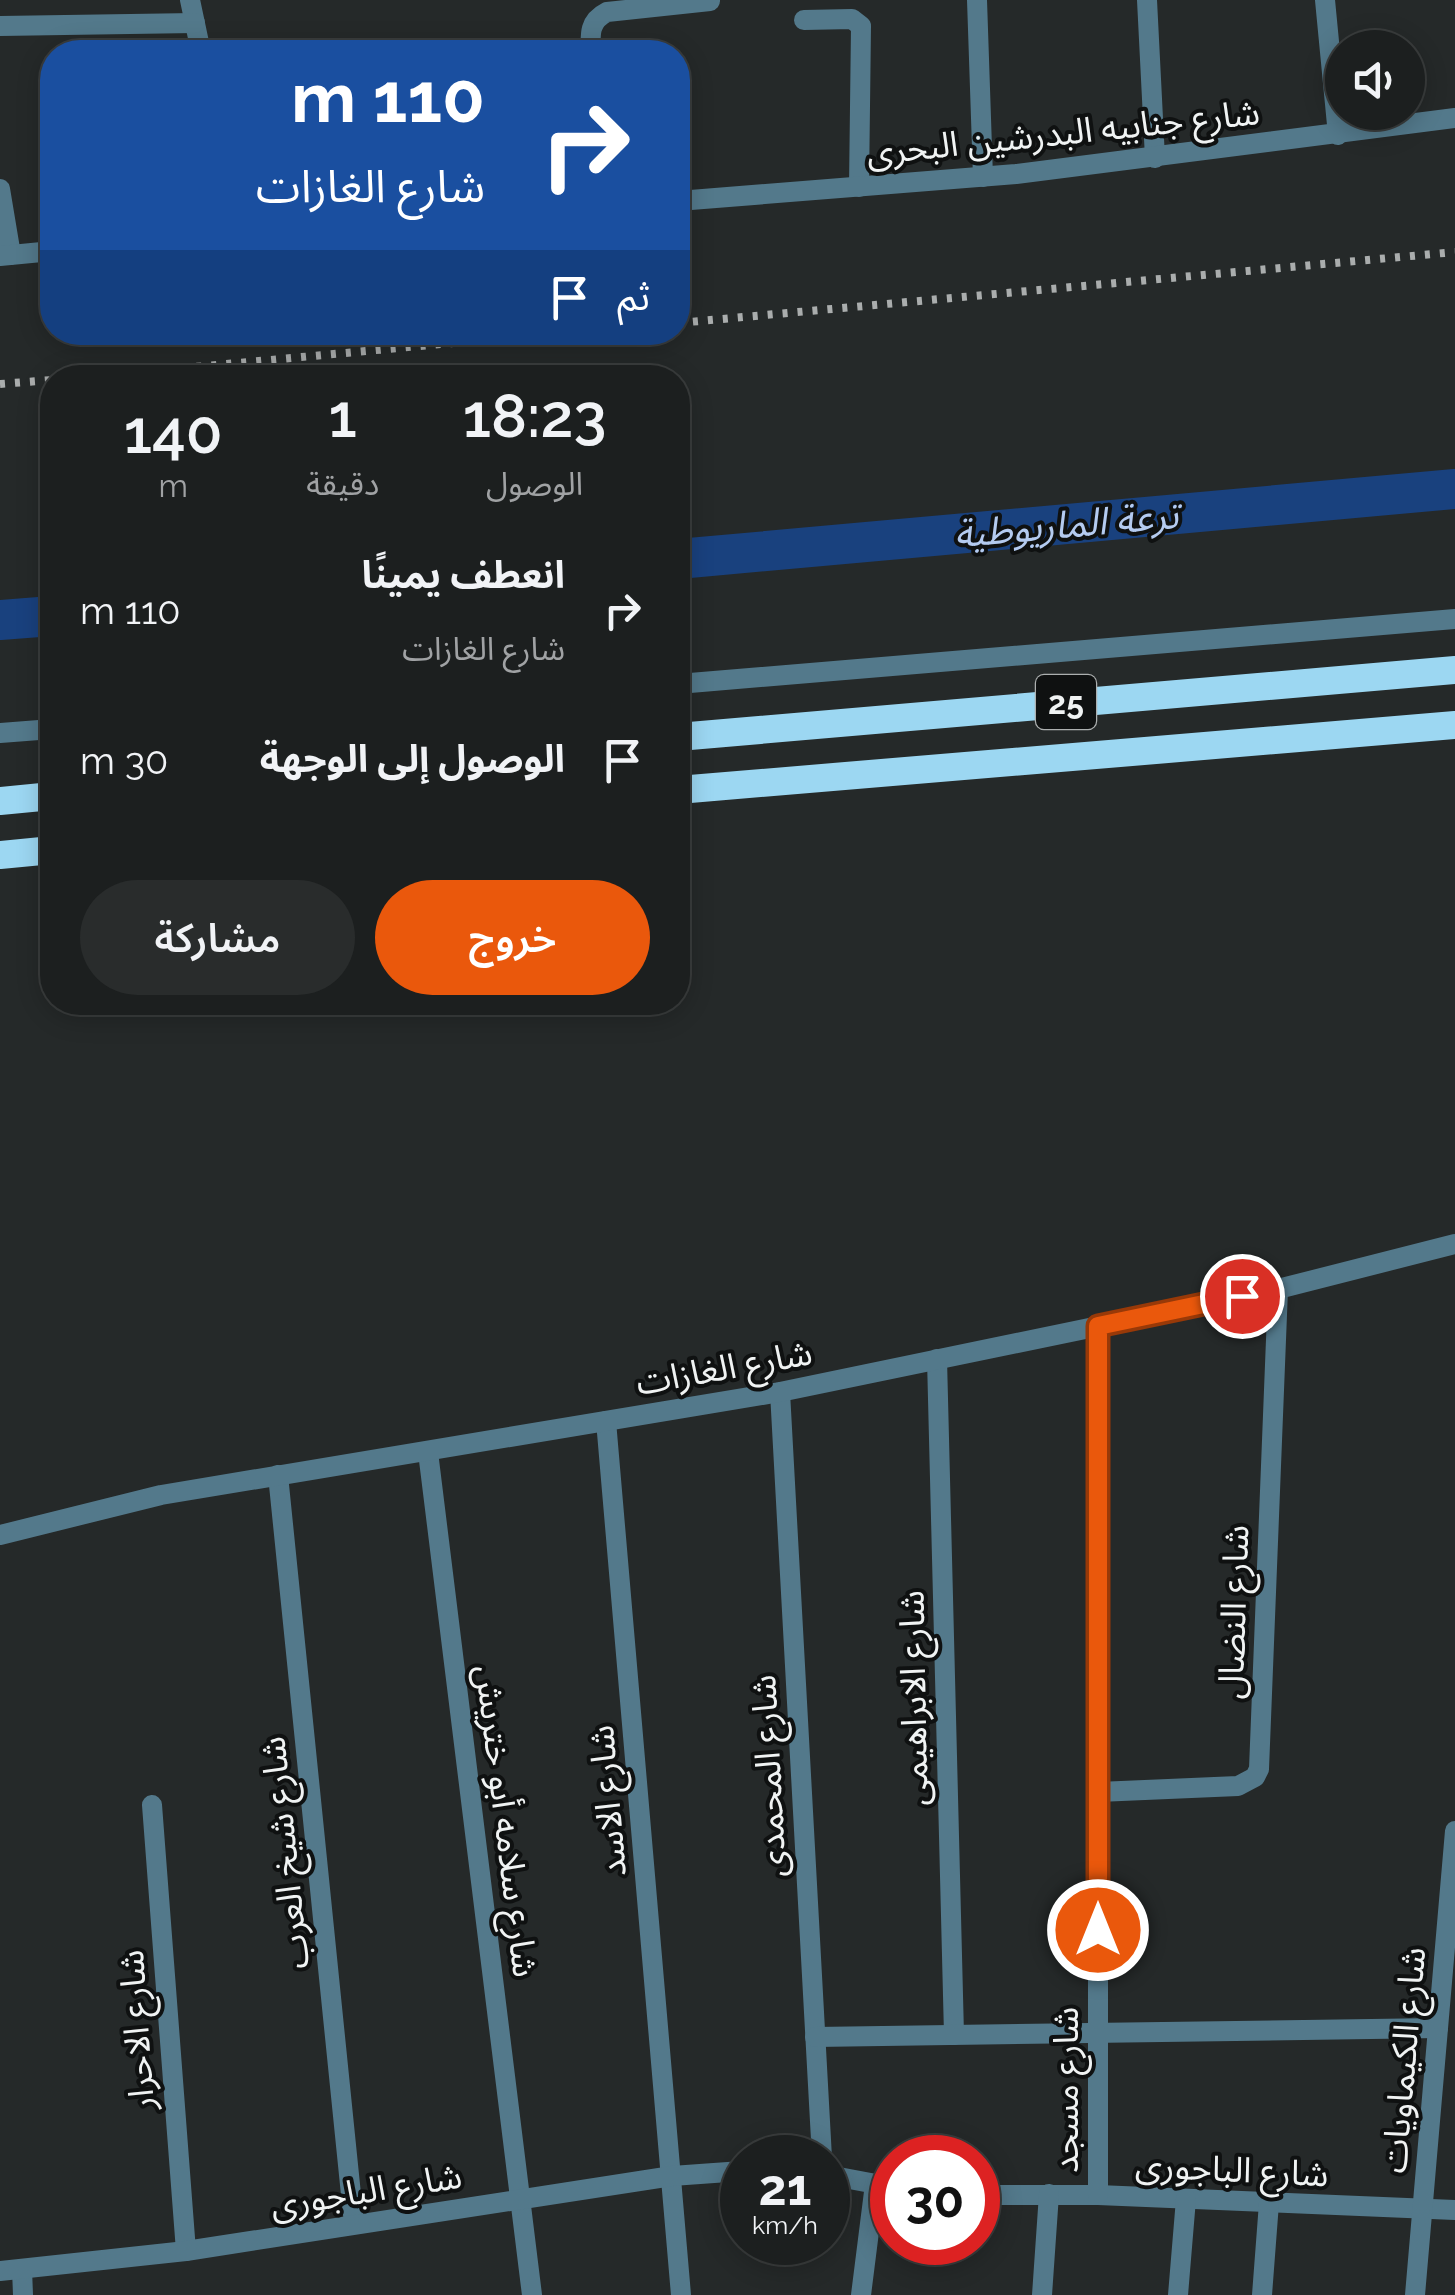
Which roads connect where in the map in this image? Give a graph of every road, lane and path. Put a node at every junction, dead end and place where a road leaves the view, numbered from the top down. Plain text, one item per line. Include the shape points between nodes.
1 (190, 0) edge
2 (977, 0) edge
3 (1147, 0) edge
4 (1325, 0) edge
5 (710, 1) edge
6 (804, 20) dead end
7 (195, 23) junction
8 (0, 26) edge
9 (199, 40) edge
10 (590, 40) edge
11 (1455, 118) edge
12 (1338, 135) junction
13 (1155, 158) junction
14 (984, 177) junction
15 (860, 186) junction
16 (0, 190) edge
17 (690, 200) edge
18 (40, 252) edge
19 (6, 256) edge
20 (1455, 619) edge
21 (1455, 670) edge
22 (690, 683) edge
23 (1455, 725) edge
24 (40, 730) edge
25 (0, 733) edge
26 (690, 736) edge
27 (690, 789) edge
28 (40, 797) edge
29 (0, 800) edge
30 (40, 851) edge
31 (0, 854) edge
32 (1455, 1244) edge
33 (1278, 1288) junction
34 (1098, 1326) junction
35 (937, 1359) junction
36 (780, 1392) junction
37 (606, 1421) junction
38 (428, 1452) junction
39 (278, 1475) junction
40 (0, 1536) edge
41 (1098, 1792) junction
42 (152, 1804) dead end
43 (1455, 1831) edge
44 (1452, 1909) edge
45 (1438, 2028) junction
46 (1098, 2033) junction
47 (954, 2035) junction
48 (815, 2037) junction
49 (1445, 2074) edge
50 (821, 2135) edge
51 (720, 2173) edge
52 (672, 2176) junction
53 (1049, 2194) junction
54 (1000, 2195) edge
55 (1098, 2195) junction
56 (520, 2198) junction
57 (1186, 2199) junction
58 (1269, 2203) junction
59 (1422, 2210) junction
60 (1455, 2210) edge
61 (354, 2224) junction
62 (186, 2251) junction
63 (870, 2255) edge
64 (22, 2269) junction
65 (0, 2271) edge
66 (24, 2295) edge
67 (532, 2295) edge
68 (681, 2295) edge
69 (862, 2295) edge
70 (1042, 2295) edge
71 (1178, 2295) edge
72 (1262, 2295) edge
73 (1416, 2295) edge

1 - 7 street
2 - 14 street
3 - 13 street
4 - 12 street
5 - 10 street via 607,12 590,28
6 - 15 street via 862,26
7 - 8 street
7 - 9 street
11 - 12 street, شارع جنابيه البدرشين البحرى
12 - 13 street, شارع جنابيه البدرشين البحرى
13 - 14 street, شارع جنابيه البدرشين البحرى
14 - 15 street, شارع جنابيه البدرشين البحرى
15 - 17 street, شارع جنابيه البدرشين البحرى
16 - 19 street
18 - 19 street
20 - 22 street
21 - 26 highway, 25
23 - 27 highway, 25
24 - 25 street
28 - 29 highway
30 - 31 highway
32 - 33 street, شارع الغازات
33 - 34 street, شارع الغازات
33 - 41 street, شارع النضال via 1259,1768 1238,1786
34 - 35 street, شارع الغازات
34 - 41 street, شارع مسجد
35 - 36 street, شارع الغازات
35 - 47 street, شارع الابراهيمى
36 - 37 street, شارع الغازات
36 - 48 street, شارع المحمدى
37 - 38 street, شارع الغازات
37 - 52 street, شارع الاسد
38 - 39 street, شارع الغازات
38 - 56 street, شارع سلامه أبو ختريش
39 - 40 street, شارع الغازات via 161,1495
39 - 61 street, شارع شيخ العرب
41 - 46 street, شارع مسجد
42 - 62 street, شارع الاحرار
43 - 44 street, شارع الكيماويات
44 - 45 street, شارع الكيماويات
45 - 46 street
45 - 49 street, شارع الكيماويات
46 - 47 street
46 - 55 street, شارع مسجد
47 - 48 street
48 - 50 street, شارع المحمدى
49 - 59 street, شارع الكيماويات
51 - 52 street, شارع الباجورى
52 - 56 street, شارع الباجورى
52 - 68 street, شارع الاسد
53 - 54 street, شارع الباجورى
53 - 55 street, شارع الباجورى
53 - 70 street
55 - 57 street, شارع الباجورى
56 - 61 street, شارع الباجورى
56 - 67 street, شارع سلامه أبو ختريش
57 - 58 street, شارع الباجورى
57 - 71 street
58 - 59 street, شارع الباجورى
58 - 72 street
59 - 60 street, شارع الباجورى
59 - 73 street, شارع الكيماويات
61 - 62 street, شارع الباجورى
62 - 64 street, شارع الباجورى
63 - 69 street
64 - 65 street, شارع الباجورى
64 - 66 street

